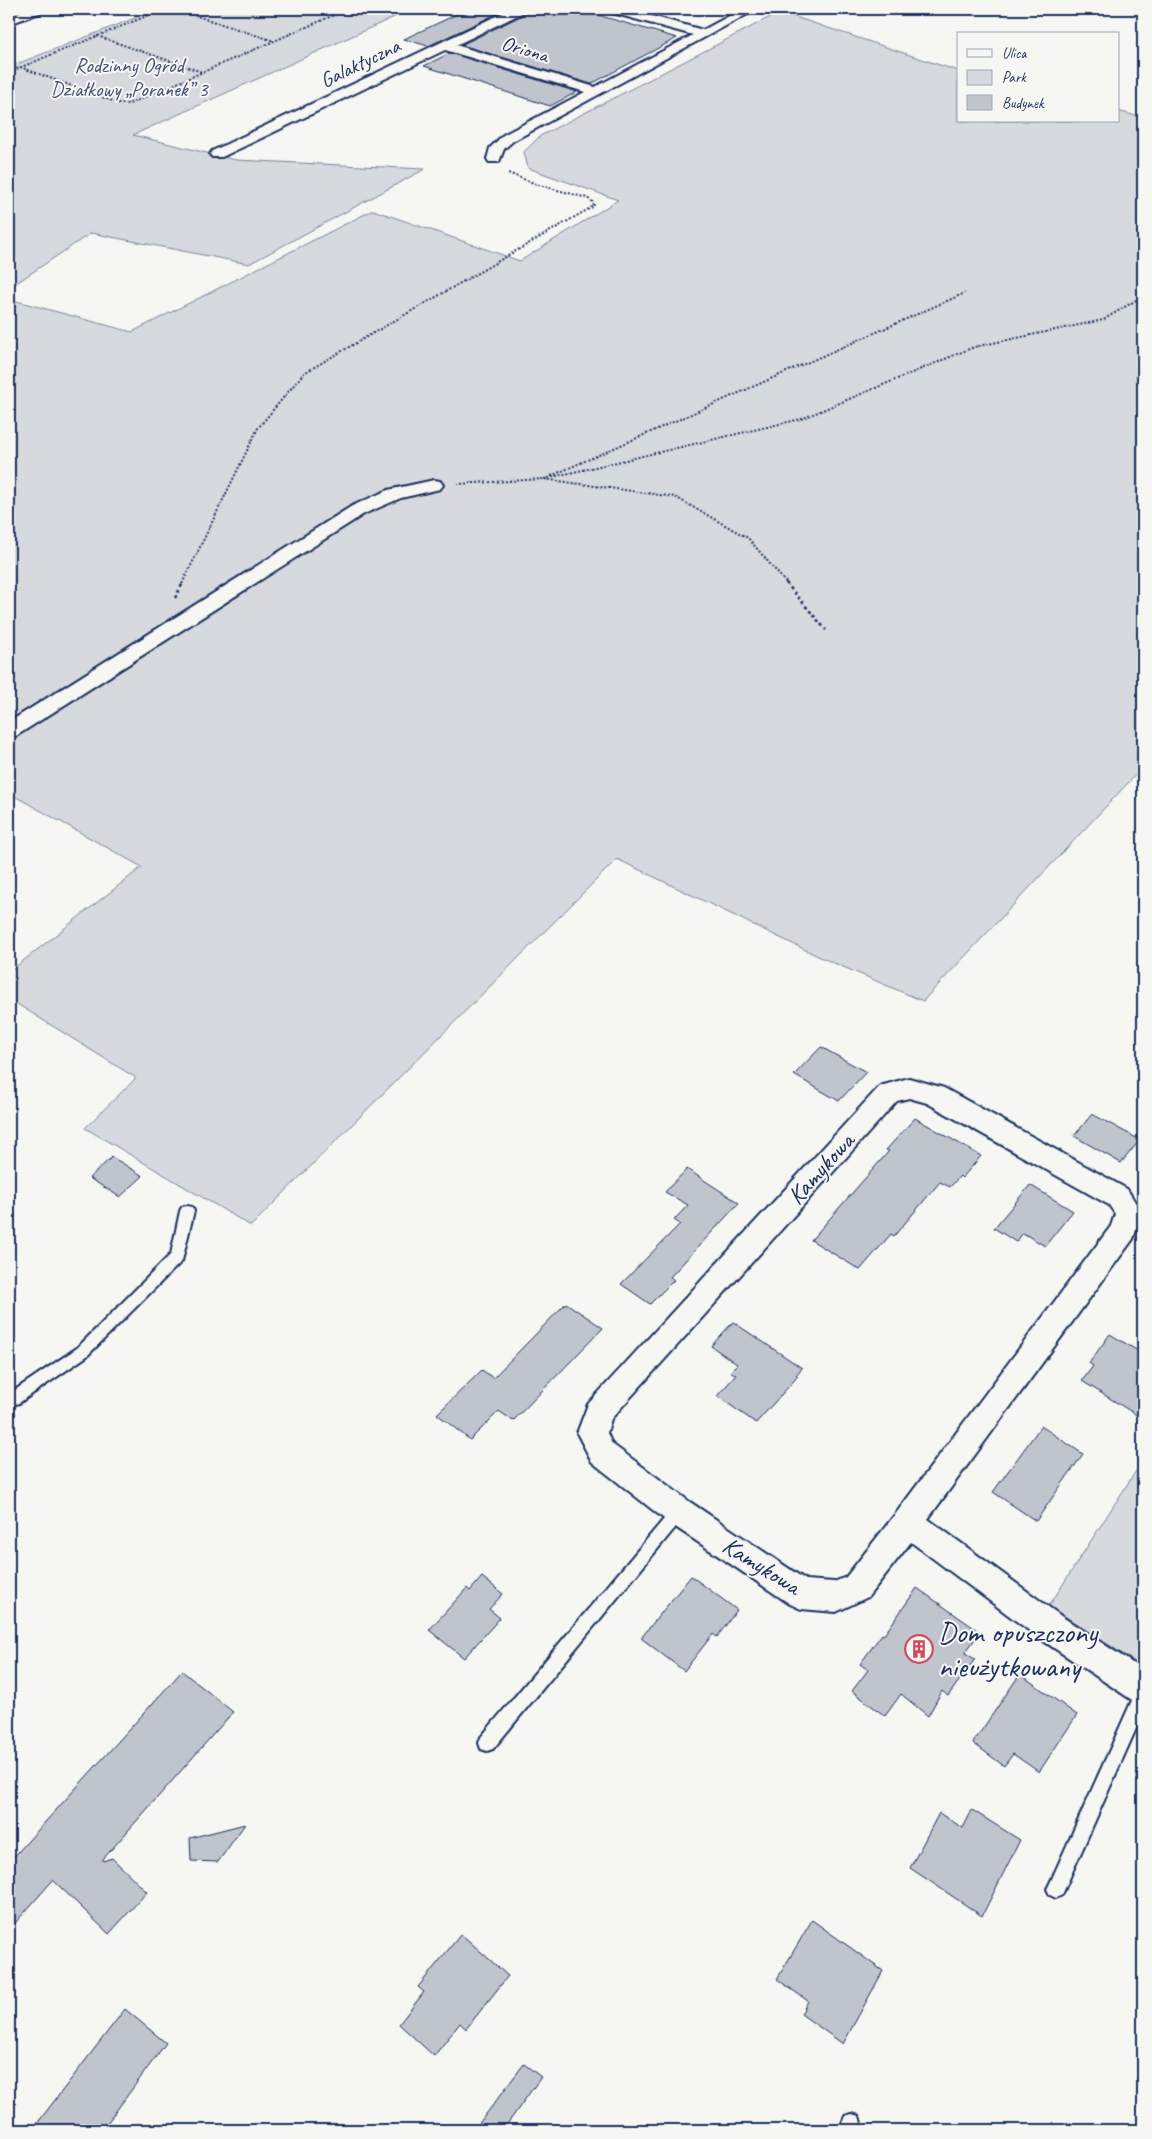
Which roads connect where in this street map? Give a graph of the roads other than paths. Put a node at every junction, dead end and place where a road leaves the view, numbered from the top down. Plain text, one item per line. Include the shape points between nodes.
1 (38, 9) edge
2 (520, 9) edge
3 (613, 9) edge
4 (751, 9) edge
5 (9, 20) edge
6 (704, 34) junction
7 (444, 45) junction
8 (595, 91) junction
9 (217, 154) dead end
10 (494, 159) dead end
11 (434, 486) road end
12 (9, 731) edge
13 (187, 1210) dead end
14 (9, 1400) edge
15 (679, 1512) junction
16 (908, 1522) junction
17 (1143, 1689) edge
18 (1143, 1695) edge
19 (488, 1743) dead end
20 (1056, 1888) dead end

1 - 5 street
2 - 7 street, Galaktyczna
3 - 6 street
4 - 6 street
6 - 8 street
7 - 8 street, Oriona
7 - 9 street, Galaktyczna
8 - 10 street via 508,138 497,148
11 - 12 street via 383,496 358,510
13 - 14 lane via 177,1257 82,1352 14,1400
15 - 16 street, Kamykowa via 801,1594 836,1597 857,1587
15 - 16 street, Kamykowa via 602,1453 592,1433 598,1413 889,1092 909,1088 935,1096 1118,1197 1129,1213 1124,1231
15 - 19 lane
16 - 17 street via 1050,1627
18 - 20 lane

